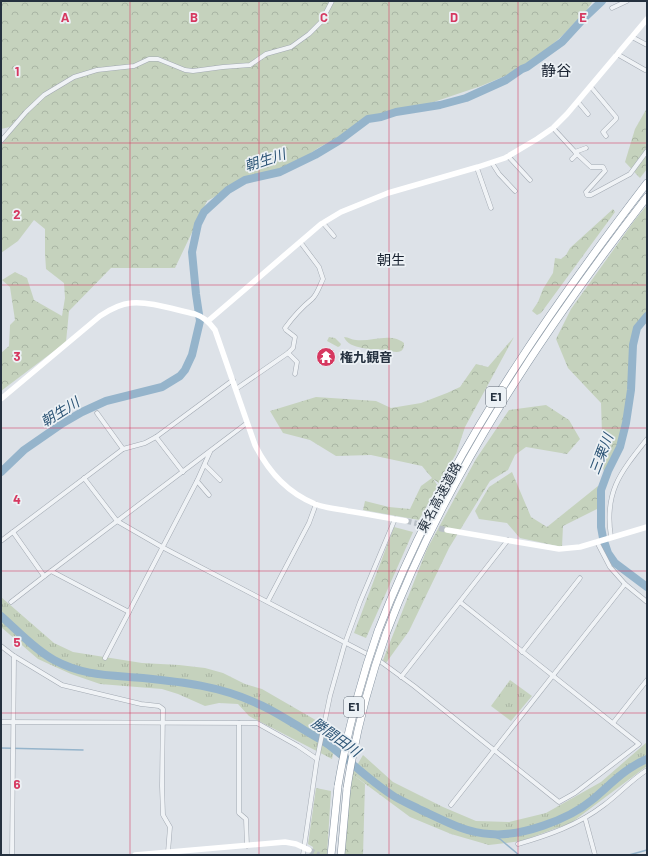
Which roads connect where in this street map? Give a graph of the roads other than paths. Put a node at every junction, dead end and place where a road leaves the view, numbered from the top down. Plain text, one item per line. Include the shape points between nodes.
1 (332, 1) edge
2 (627, 1) edge
3 (612, 8) dead end
4 (647, 20) edge
5 (632, 37) junction
6 (647, 45) edge
7 (617, 54) junction
8 (645, 70) dead end
9 (591, 87) junction
10 (578, 102) junction
11 (588, 114) dead end
12 (553, 128) junction
13 (606, 136) dead end
14 (1, 141) edge
15 (586, 148) dead end
16 (647, 151) edge
17 (576, 153) junction
18 (508, 156) junction
19 (572, 159) dead end
20 (492, 163) junction
21 (477, 168) junction
22 (530, 180) dead end
23 (647, 183) edge
24 (515, 191) dead end
25 (647, 197) edge
26 (491, 208) dead end
27 (323, 223) junction
28 (334, 236) dead end
29 (301, 243) junction
30 (208, 321) junction
31 (288, 353) junction
32 (295, 374) dead end
33 (233, 380) junction
34 (236, 389) junction
35 (1, 399) edge
36 (98, 413) dead end
37 (248, 423) junction
38 (156, 437) junction
39 (647, 439) edge
40 (123, 449) junction
41 (211, 451) junction
42 (205, 465) junction
43 (183, 472) junction
44 (84, 478) junction
45 (220, 480) dead end
46 (197, 481) junction
47 (209, 496) dead end
48 (316, 504) junction
49 (395, 519) junction
50 (406, 521) tunnel mouth
51 (117, 522) junction
52 (647, 527) edge
53 (447, 530) tunnel mouth
54 (13, 532) junction
55 (611, 537) junction
56 (508, 540) junction
57 (1, 541) edge
58 (597, 542) junction
59 (162, 547) junction
60 (51, 571) junction
61 (44, 576) junction
62 (580, 578) dead end
63 (625, 584) junction
64 (11, 602) dead end
65 (268, 602) junction
66 (460, 602) junction
67 (647, 602) edge
68 (129, 612) junction
69 (346, 643) junction
70 (1, 646) edge
71 (522, 652) junction
72 (14, 656) junction
73 (105, 658) dead end
74 (553, 676) junction
75 (401, 677) junction
76 (647, 680) edge
77 (1, 722) edge
78 (12, 722) junction
79 (163, 723) junction
80 (239, 723) junction
81 (613, 723) junction
82 (494, 750) junction
83 (317, 759) junction
84 (647, 770) edge
85 (451, 804) dead end
86 (585, 818) junction
87 (518, 844) dead end
88 (247, 846) junction
89 (306, 848) junction
90 (168, 852) junction
91 (12, 855) edge
92 (135, 855) edge
93 (303, 855) edge
94 (331, 855) edge
95 (340, 855) edge
96 (595, 855) edge

1 - 14 street via 321,22 308,34 291,47 266,54 250,65 193,71 158,59 149,59 134,66 97,70 74,77 44,94
2 - 3 street
4 - 5 street
5 - 6 street
5 - 7 street
7 - 8 street
7 - 9 street
9 - 10 street
9 - 13 street via 616,117 603,132
10 - 11 street
10 - 12 street
12 - 17 street
12 - 18 street
15 - 17 street
16 - 17 street via 630,174 591,195 586,192 605,172 603,167 591,167
17 - 19 street
18 - 20 street
18 - 22 street
20 - 21 street
20 - 24 street
21 - 26 street
21 - 27 street via 388,193 341,212
23 - 94 highway, 東名高速道路 / E1, bridge via 560,302 490,407 417,539 378,631 356,699 338,786
25 - 95 highway, 東名高速道路 / E1, bridge via 538,348 475,448 422,549 386,634 360,718 347,788
27 - 28 street
27 - 29 street
29 - 30 street
29 - 31 street via 319,267 323,279 313,299 300,309 284,328 295,337 293,348
30 - 33 street via 218,336
30 - 35 street via 195,314 142,303 118,306 100,316
31 - 32 street via 297,362
31 - 34 street
33 - 34 street
33 - 38 street
34 - 37 street
36 - 40 street
37 - 41 street
37 - 48 street via 255,445 270,469 292,491
38 - 40 street
38 - 43 street
39 - 55 street via 625,466 610,502
40 - 44 street
41 - 42 street
41 - 43 street
42 - 45 street
42 - 46 street
43 - 51 street
44 - 51 street
44 - 54 street
46 - 47 street
46 - 59 street
48 - 49 street
48 - 65 street via 309,523
49 - 50 street
49 - 69 street
51 - 59 street
51 - 60 street
52 - 55 street
53 - 56 street
54 - 57 street
54 - 61 street
55 - 58 street
56 - 58 street via 559,549
56 - 66 street
58 - 63 street via 610,568
59 - 65 street
59 - 68 street
60 - 61 street
60 - 68 street
61 - 64 street
62 - 71 street
63 - 67 street
63 - 74 street
65 - 69 street
66 - 71 street
66 - 75 street
68 - 73 street
69 - 75 street via 382,662
69 - 83 street via 322,730
70 - 72 street
71 - 74 street
72 - 78 street
72 - 79 street via 62,685 140,704 159,706 163,709
74 - 81 street
74 - 82 street
75 - 82 street
76 - 81 street
77 - 78 street
78 - 79 street
78 - 91 street
79 - 80 street
79 - 90 street via 162,794 163,815 170,827
80 - 83 street via 257,724
80 - 88 street via 239,813 246,819
81 - 82 street via 638,744 575,793 559,802
82 - 85 street
83 - 89 street
84 - 86 street
86 - 87 street via 546,836
86 - 96 street
88 - 89 street via 285,842
88 - 90 street
89 - 93 street
90 - 92 street

